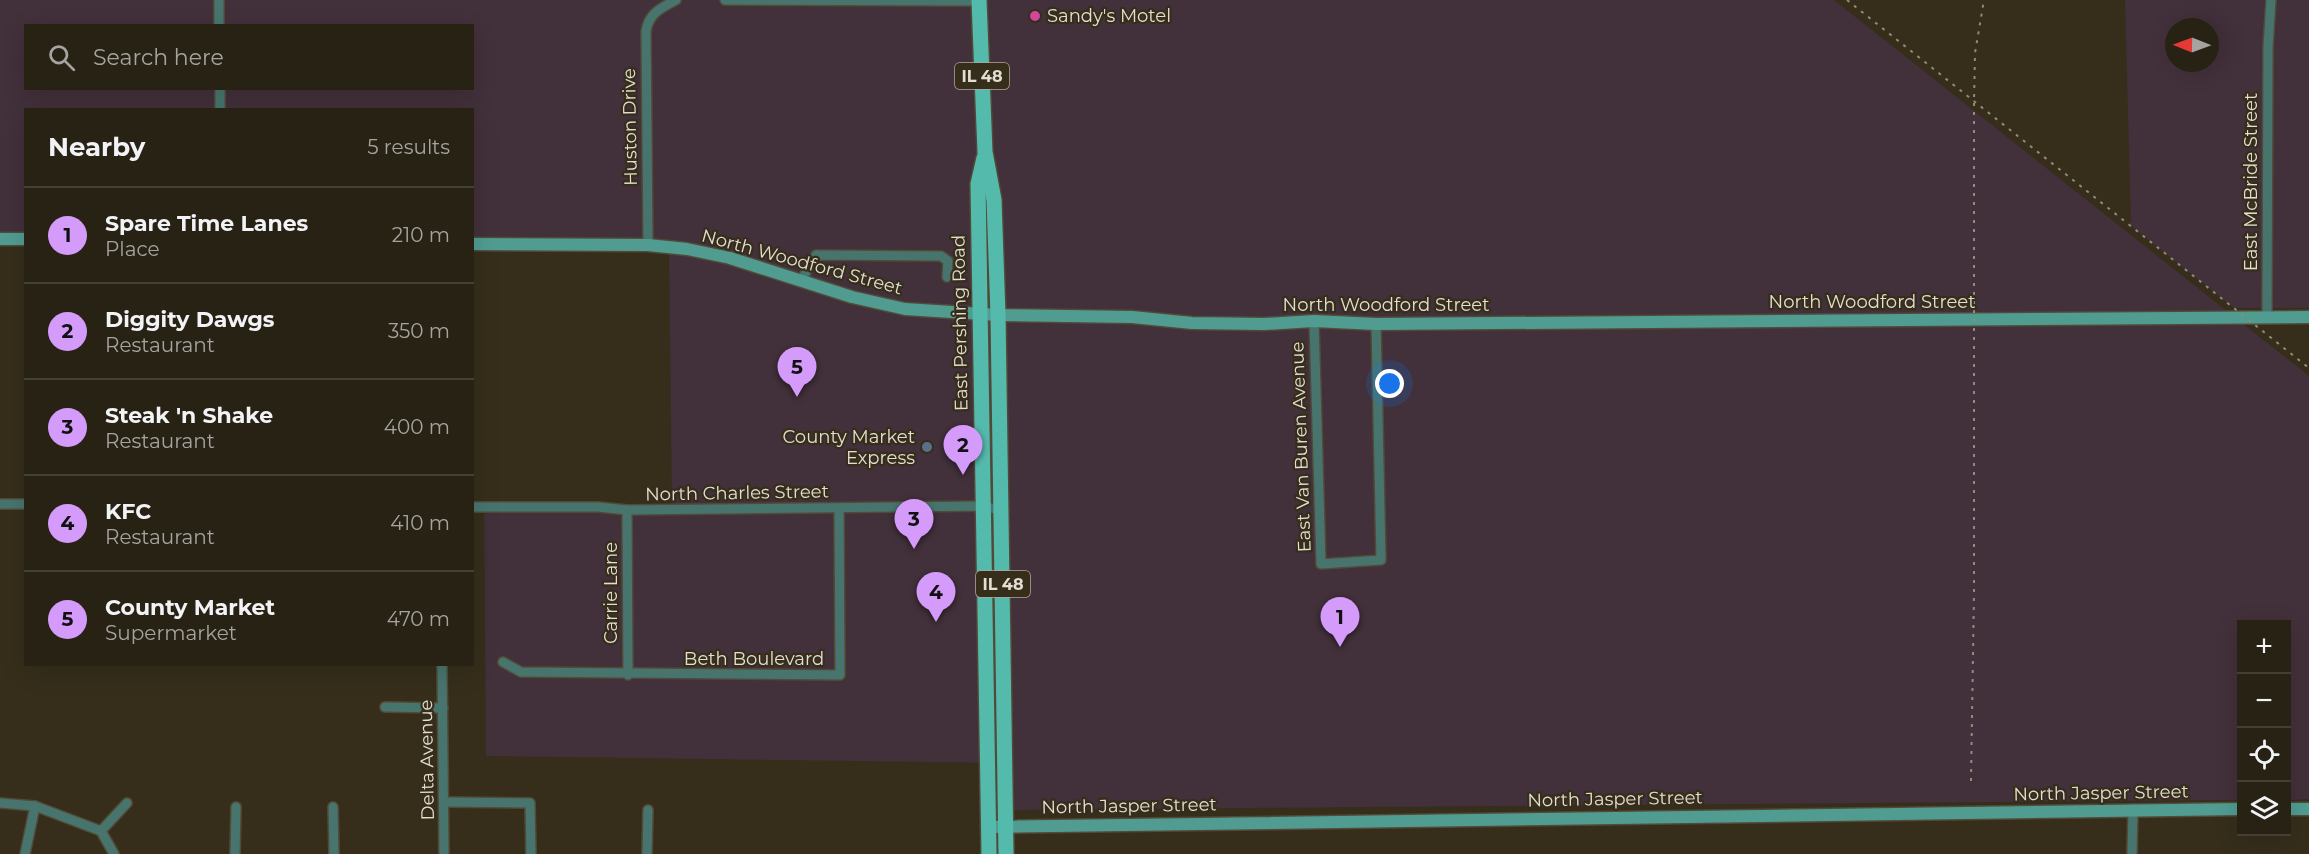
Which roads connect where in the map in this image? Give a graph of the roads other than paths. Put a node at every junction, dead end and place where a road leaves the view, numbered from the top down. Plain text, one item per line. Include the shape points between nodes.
1 (219, 0) edge
2 (676, 0) edge
3 (725, 0) edge
4 (979, 0) edge
5 (2271, 0) edge
6 (219, 24) edge
7 (220, 90) edge
8 (220, 108) edge
9 (985, 152) junction
10 (0, 239) edge
11 (24, 239) edge
12 (474, 244) edge
13 (648, 245) junction
14 (947, 277) dead end
15 (801, 281) junction
16 (981, 314) junction
17 (998, 315) junction
18 (2267, 317) junction
19 (2309, 317) edge
20 (1314, 321) junction
21 (1376, 324) junction
22 (0, 504) edge
23 (24, 504) edge
24 (984, 506) junction
25 (474, 507) edge
26 (839, 508) junction
27 (627, 510) junction
28 (1002, 511) junction
29 (503, 662) dead end
30 (442, 666) edge
31 (628, 675) junction
32 (385, 707) dead end
33 (443, 708) junction
34 (445, 802) junction
35 (0, 803) edge
36 (127, 803) dead end
37 (35, 806) junction
38 (236, 807) dead end
39 (333, 807) dead end
40 (2237, 809) edge
41 (2291, 809) edge
42 (2309, 809) edge
43 (648, 810) dead end
44 (2133, 810) junction
45 (1005, 826) junction
46 (988, 827) junction
47 (101, 831) junction
48 (25, 854) edge
49 (114, 854) edge
50 (235, 854) edge
51 (333, 854) edge
52 (444, 854) edge
53 (531, 854) edge
54 (647, 854) edge
55 (989, 854) edge
56 (1006, 854) edge
57 (2132, 854) edge

1 - 6 street
2 - 13 street, Huston Drive via 656,11 646,31
3 - 4 street
4 - 9 main road, East Pershing Road / IL 48
5 - 18 street, East McBride Street
7 - 8 street
9 - 16 main road, East Pershing Road / IL 48 via 978,184
9 - 17 main road, East Pershing Road / IL 48 via 994,200
10 - 11 street
12 - 13 street, North Woodford Street
13 - 15 street, North Woodford Street via 730,258
14 - 15 street via 948,261 941,256 816,255
15 - 16 street, North Woodford Street via 904,309
16 - 17 street, North Woodford Street
16 - 24 main road, East Pershing Road / IL 48
17 - 20 street, North Woodford Street via 1132,317 1204,323
17 - 28 main road, East Pershing Road / IL 48
18 - 19 street, North Woodford Street
18 - 21 street, North Woodford Street
20 - 21 street, North Woodford Street
20 - 21 street, East Van Buren Avenue via 1321,564 1380,560
22 - 23 street
24 - 26 street, North Charles Street
24 - 28 street, North Charles Street
24 - 46 main road, East Pershing Road / IL 48
25 - 27 street, North Charles Street
26 - 27 street, North Charles Street
26 - 31 street, Beth Boulevard via 840,675
27 - 31 street, Carrie Lane
28 - 45 main road, East Pershing Road / IL 48
29 - 31 street, Beth Boulevard via 521,672
30 - 33 street, Delta Avenue
32 - 33 street
33 - 34 street, Delta Avenue
34 - 52 street, Delta Avenue
34 - 53 street via 530,803
35 - 37 street
36 - 47 street
37 - 47 street
37 - 48 street
38 - 50 street
39 - 51 street
40 - 44 street, North Jasper Street
41 - 42 street
43 - 54 street
44 - 45 street, North Jasper Street
44 - 57 street
45 - 46 street, North Jasper Street
45 - 56 main road, East Pershing Road / IL 48
46 - 55 main road, East Pershing Road / IL 48
47 - 49 street

